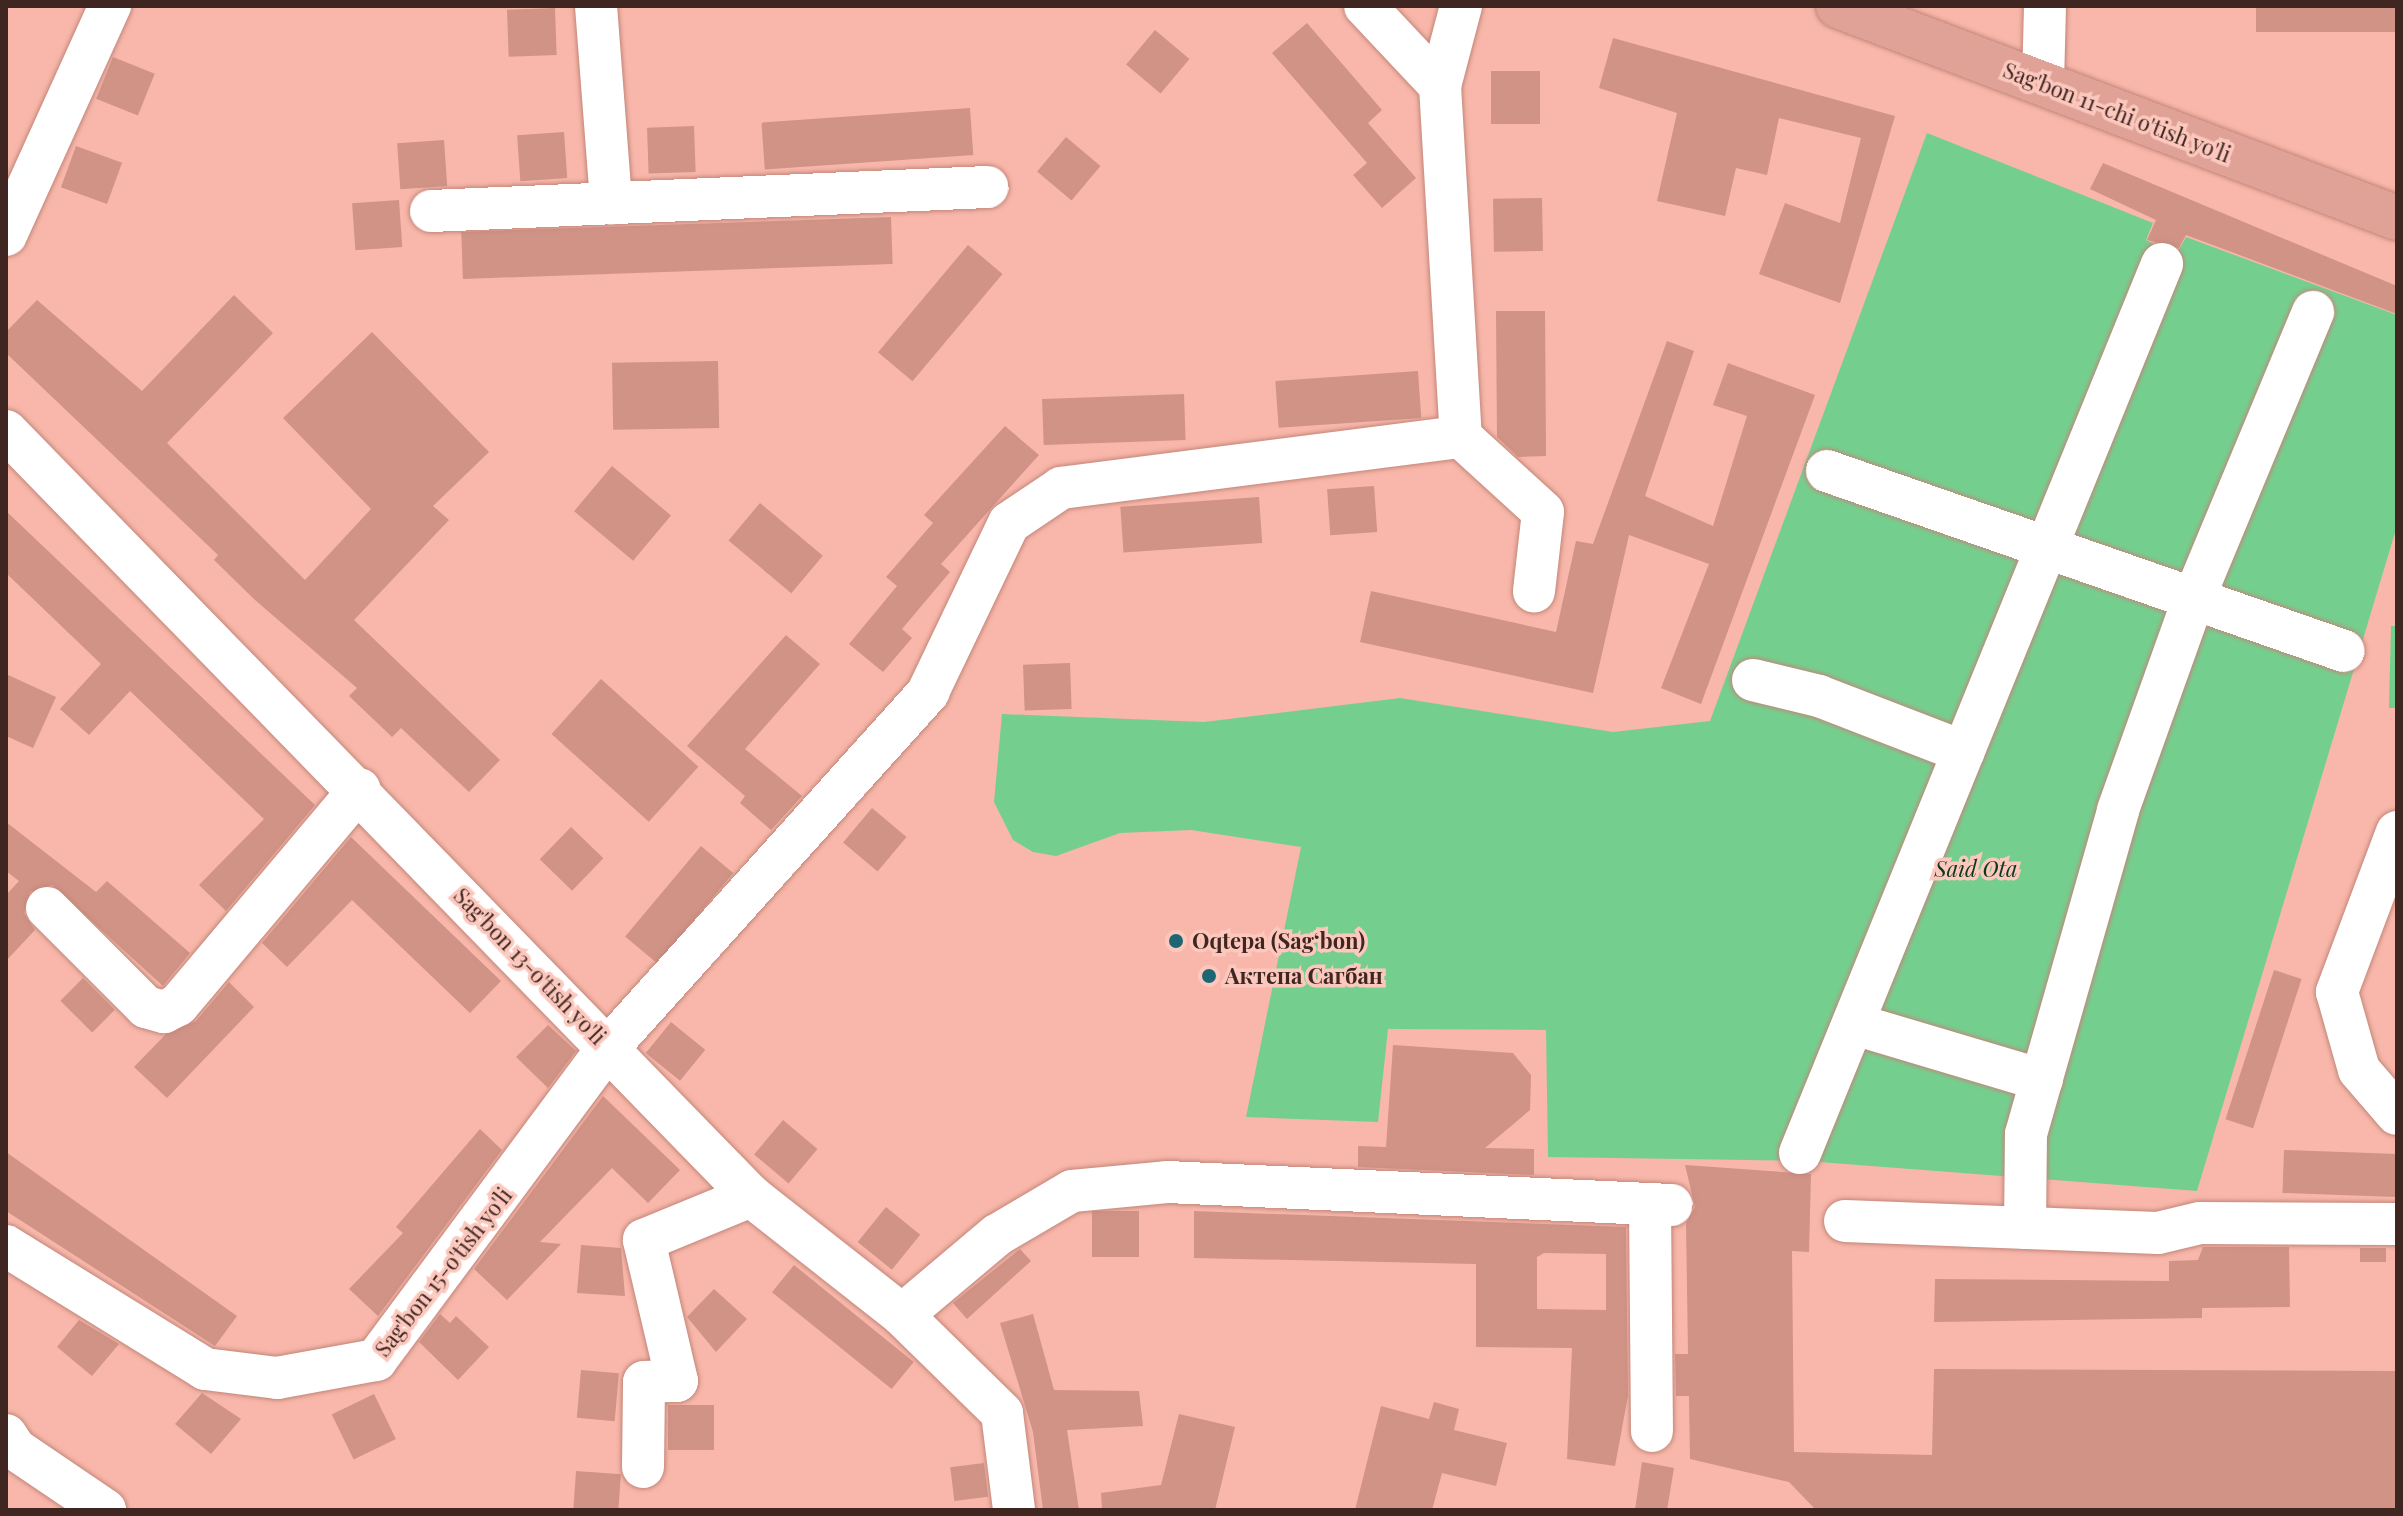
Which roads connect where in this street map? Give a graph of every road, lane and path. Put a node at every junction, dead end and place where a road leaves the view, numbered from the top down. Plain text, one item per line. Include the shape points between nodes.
1 (110, 6) edge
2 (596, 6) edge
3 (1365, 6) edge
4 (1461, 6) edge
5 (1838, 6) edge
6 (2045, 6) edge
7 (1879, 14) edge
8 (2043, 83) junction
9 (1440, 86) junction
10 (987, 187) dead end
11 (611, 203) junction
12 (431, 211) dead end
13 (2397, 218) edge
14 (6, 235) edge
15 (2162, 264) dead end
16 (2313, 312) dead end
17 (6, 431) edge
18 (1461, 437) junction
19 (1827, 471) dead end
20 (2048, 548) junction
21 (1534, 591) dead end
22 (2194, 598) junction
23 (2344, 651) dead end
24 (1753, 680) dead end
25 (1964, 752) junction
26 (360, 789) junction
27 (2397, 832) edge
28 (47, 908) dead end
29 (1854, 1024) junction
30 (608, 1048) junction
31 (2042, 1080) junction
32 (2397, 1114) edge
33 (1800, 1153) dead end
34 (751, 1196) junction
35 (1845, 1221) dead end
36 (2397, 1224) edge
37 (2025, 1228) junction
38 (6, 1246) edge
39 (902, 1315) junction
40 (1652, 1431) dead end
41 (6, 1435) edge
42 (643, 1467) dead end
43 (105, 1510) edge
44 (1014, 1510) edge

1 - 14 street
2 - 11 street
3 - 9 street
4 - 9 street
5 - 7 main road, Sag'bon 11-chi o'tish yo'li
6 - 8 street
7 - 8 main road, Sag'bon 11-chi o'tish yo'li
8 - 13 main road, Sag'bon 11-chi o'tish yo'li
9 - 18 street
10 - 11 street
11 - 12 street
15 - 20 street
16 - 22 street
17 - 26 street, Sag'bon 13-o'tish yo'li
18 - 21 street via 1543,512
18 - 30 street, Sag'bon 15-o'tish yo'li via 1061,488 1009,523 928,692
19 - 20 street
20 - 22 street
20 - 25 street
22 - 23 street
22 - 31 street via 2118,810
24 - 25 street via 1819,696
25 - 29 street
26 - 28 street via 178,1005 164,1012 146,1007
26 - 30 street, Sag'bon 13-o'tish yo'li
27 - 32 street via 2337,992 2359,1070
29 - 31 street
29 - 33 street
30 - 34 street, Sag'bon 13-o'tish yo'li
30 - 38 street, Sag'bon 15-o'tish yo'li via 376,1360 277,1378 205,1369
31 - 37 street via 2026,1134
34 - 39 street, Sag'bon 13-o'tish yo'li
34 - 42 street via 644,1240 677,1381 644,1382
35 - 37 street
36 - 37 street via 2200,1223 2158,1233
39 - 40 street via 997,1235 1072,1191 1167,1182 1660,1204
39 - 44 street, Sag'bon 13-o'tish yo'li via 1003,1414
41 - 43 street

